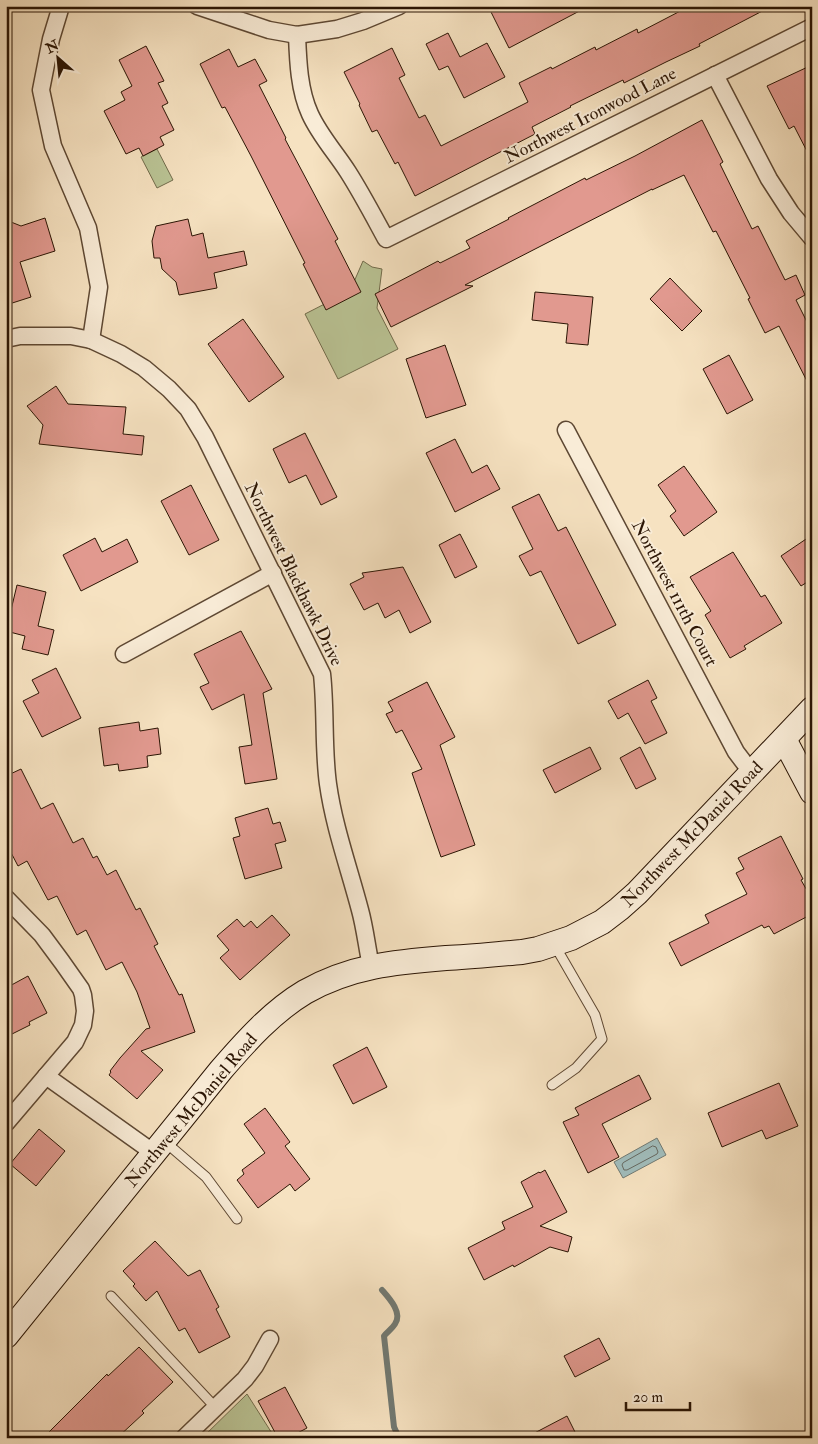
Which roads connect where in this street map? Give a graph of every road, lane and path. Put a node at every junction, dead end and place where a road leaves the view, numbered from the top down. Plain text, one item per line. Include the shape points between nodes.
1 (61, 6) edge
2 (197, 6) edge
3 (399, 6) edge
4 (812, 27) edge
5 (297, 35) junction
6 (715, 75) junction
7 (812, 238) edge
8 (6, 339) edge
9 (90, 340) junction
10 (566, 430) dead end
11 (273, 574) junction
12 (124, 654) dead end
13 (812, 709) edge
14 (784, 739) junction
15 (752, 773) junction
16 (812, 792) edge
17 (6, 898) edge
18 (554, 944) junction
19 (371, 966) junction
20 (46, 1076) junction
21 (552, 1086) dead end
22 (6, 1123) edge
23 (158, 1147) junction
24 (237, 1219) dead end
25 (111, 1296) dead end
26 (6, 1336) edge
27 (270, 1339) dead end
28 (215, 1407) junction
29 (184, 1438) edge

1 - 9 street via 50,39 41,90 53,146 88,228 99,287
2 - 5 street via 269,30
3 - 5 street via 337,29
4 - 6 street, Northwest Ironwood Lane
5 - 6 street, Northwest Ironwood Lane via 301,84 310,114 348,171 386,240
6 - 7 street via 769,178 791,213
8 - 9 street, Northwest Blackhawk Drive via 71,336
9 - 11 street, Northwest Blackhawk Drive via 144,368 188,409
10 - 15 street, Northwest 111th Court via 736,752
11 - 12 street
11 - 19 street, Northwest Blackhawk Drive via 322,674 328,786 361,913
13 - 14 street, Northwest McDaniel Road
14 - 15 street, Northwest McDaniel Road
14 - 16 street
15 - 18 street, Northwest McDaniel Road via 637,893 602,922
17 - 20 street via 42,935 83,995 85,1005 81,1031
18 - 19 street, Northwest McDaniel Road via 522,952
18 - 21 lane via 595,1015 602,1039 576,1068
19 - 23 street, Northwest McDaniel Road via 328,981 286,1005 244,1043
20 - 22 street
20 - 23 street
23 - 24 lane via 206,1177
23 - 26 street, Northwest McDaniel Road
25 - 28 lane
27 - 28 street via 245,1379
28 - 29 street

